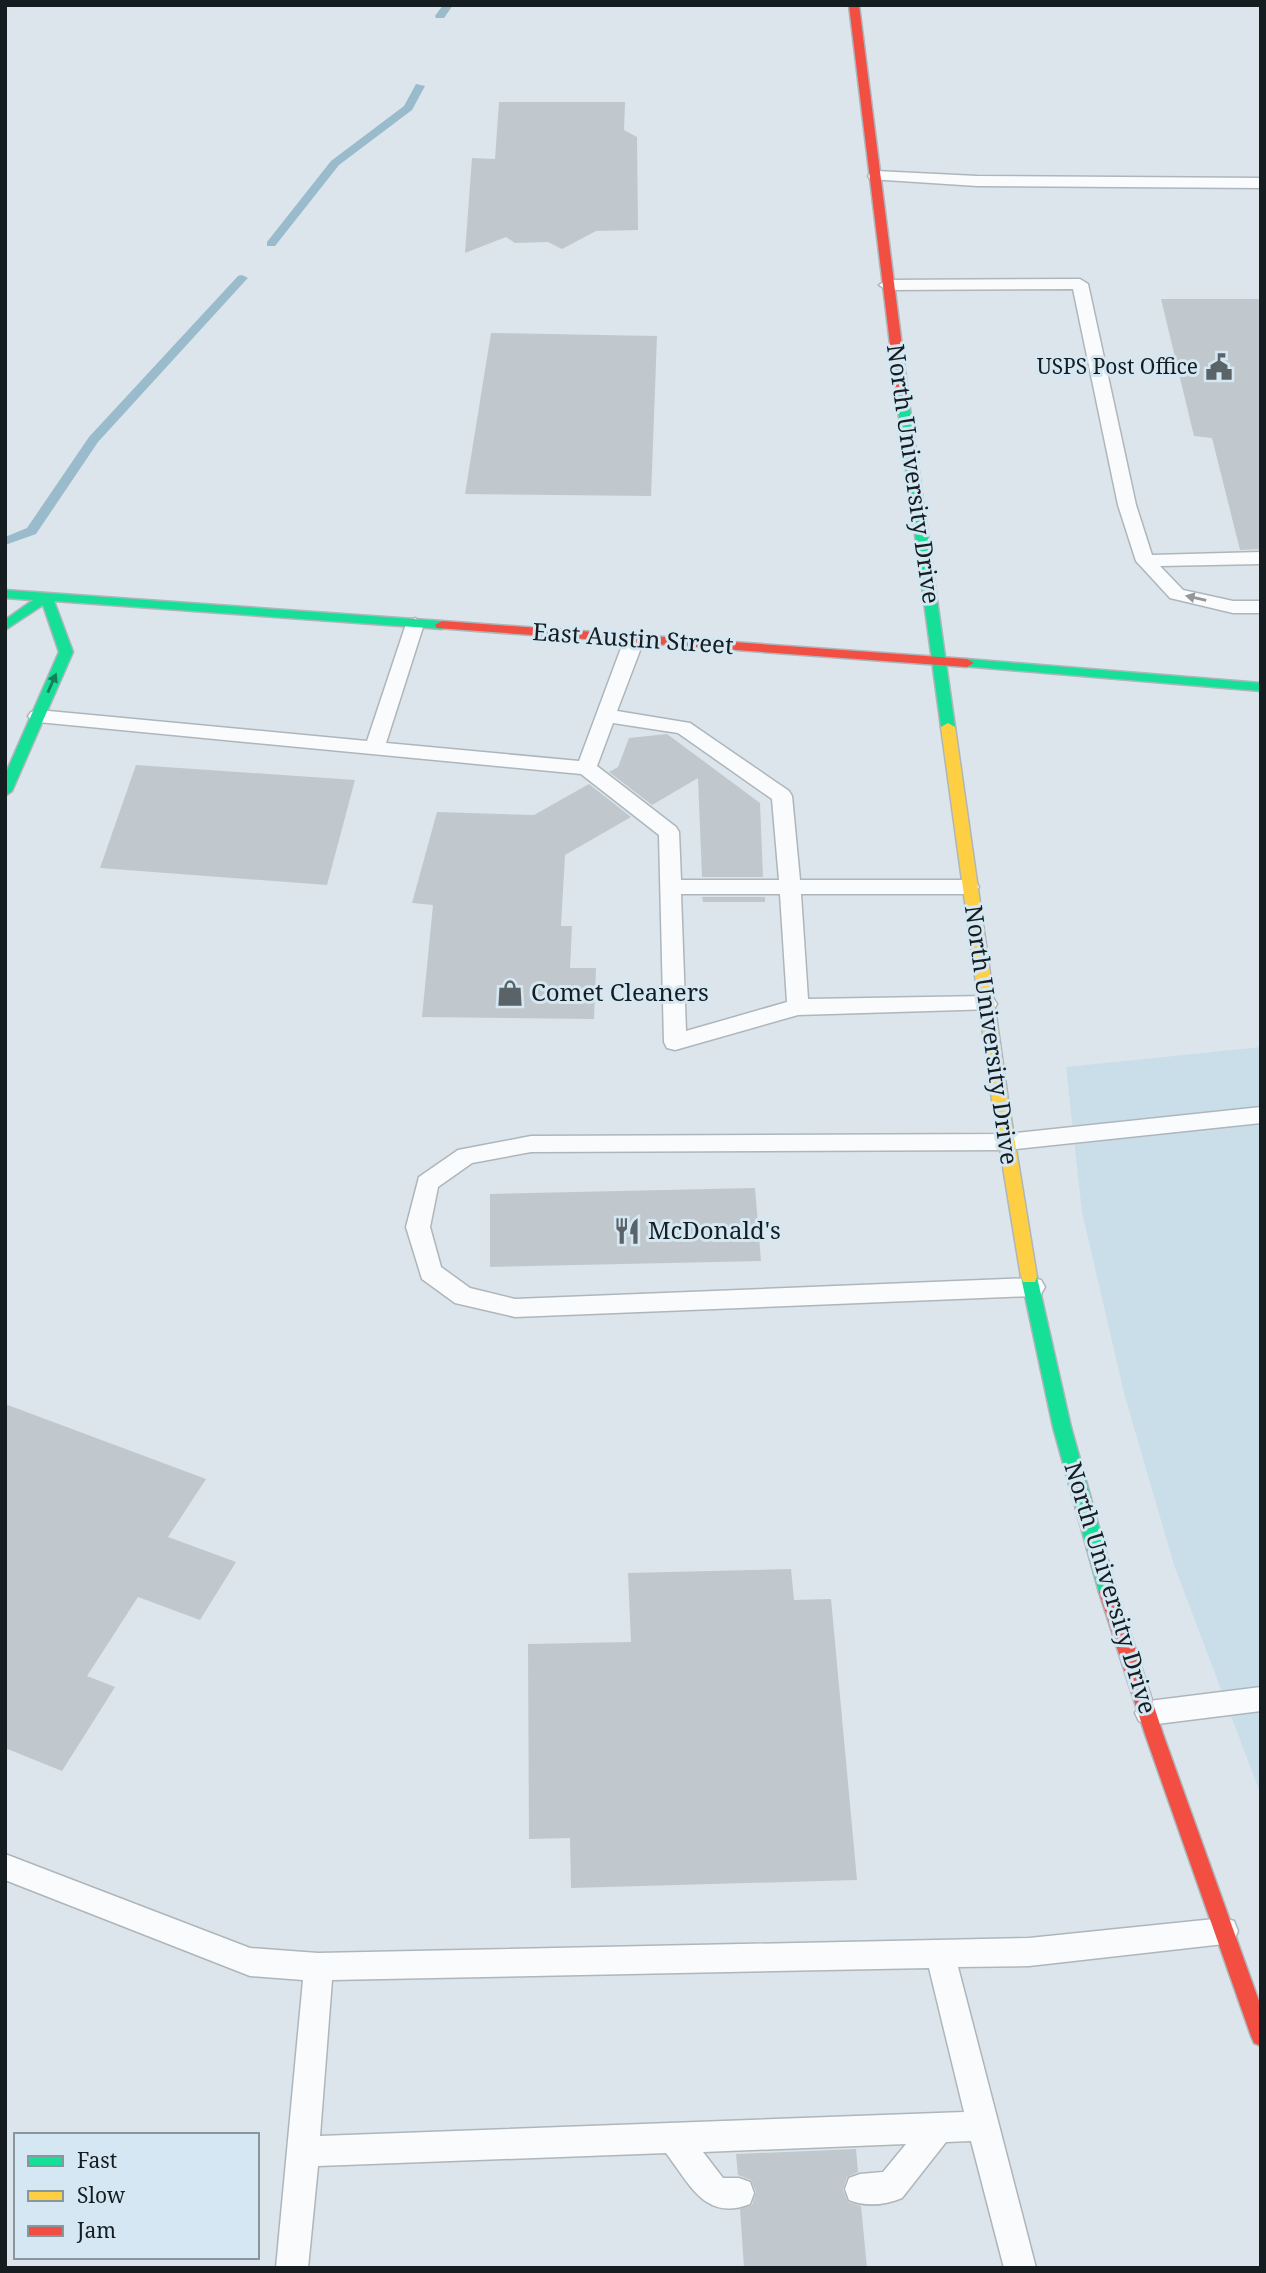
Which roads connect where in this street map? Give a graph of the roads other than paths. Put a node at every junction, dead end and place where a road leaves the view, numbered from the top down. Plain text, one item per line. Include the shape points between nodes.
1 (854, 5) edge
2 (876, 176) junction
3 (1261, 183) edge
4 (887, 285) junction
5 (1261, 558) edge
6 (1145, 561) junction
7 (5, 594) edge
8 (46, 597) junction
9 (1261, 607) edge
10 (415, 624) junction
11 (5, 626) edge
12 (634, 640) junction
13 (938, 661) junction
14 (1261, 687) edge
15 (38, 716) junction
16 (605, 716) junction
17 (375, 746) junction
18 (586, 768) junction
19 (5, 791) edge
20 (670, 887) junction
21 (790, 887) junction
22 (969, 887) junction
23 (986, 1004) junction
24 (798, 1007) junction
25 (1261, 1115) edge
26 (1007, 1142) junction
27 (1033, 1287) junction
28 (1261, 1699) edge
29 (1149, 1713) junction
30 (5, 1867) edge
31 (1224, 1931) junction
32 (940, 1953) junction
33 (318, 1967) junction
34 (1261, 2036) edge
35 (982, 2126) junction
36 (939, 2127) junction
37 (673, 2138) junction
38 (304, 2152) junction
39 (860, 2189) dead end
40 (739, 2193) dead end
41 (292, 2268) edge
42 (1020, 2268) edge

1 - 2 main road, North University Drive
2 - 3 lane
2 - 4 main road, North University Drive
4 - 6 lane via 1080,284 1127,505
4 - 13 main road, North University Drive
5 - 6 lane
9 -> 6 lane via 1233,607 1177,594
7 - 8 main road, East Austin Street
8 - 10 main road, East Austin Street
8 - 11 main road
15 -> 8 main road via 66,652
10 - 12 main road, East Austin Street
10 - 17 lane
12 - 13 main road, East Austin Street
12 - 16 lane
13 - 14 main road, East Austin Street
13 - 22 main road, North University Drive
15 - 17 lane
15 - 19 main road
16 - 18 lane
16 - 21 lane via 683,727 782,796
17 - 18 lane
18 - 20 lane via 669,832
20 - 21 lane
20 - 24 lane via 675,1042
21 - 22 lane
21 - 24 lane
22 - 23 main road, North University Drive
23 - 24 lane
23 - 26 main road, North University Drive
25 - 26 lane
26 - 27 main road, North University Drive
26 - 27 lane via 531,1144 466,1156 427,1183 418,1227 430,1272 463,1296 515,1308
27 - 29 main road, North University Drive via 1082,1503
28 - 29 lane
29 - 31 main road, North University Drive
30 - 33 lane via 250,1962
31 - 32 lane via 1029,1951
31 - 34 main road, North University Drive
32 - 33 lane
32 - 35 lane
33 - 38 lane
35 - 36 lane
35 - 42 lane
36 - 37 lane
36 - 39 lane via 891,2187
37 - 38 lane
37 - 40 lane via 716,2193
38 - 41 lane

